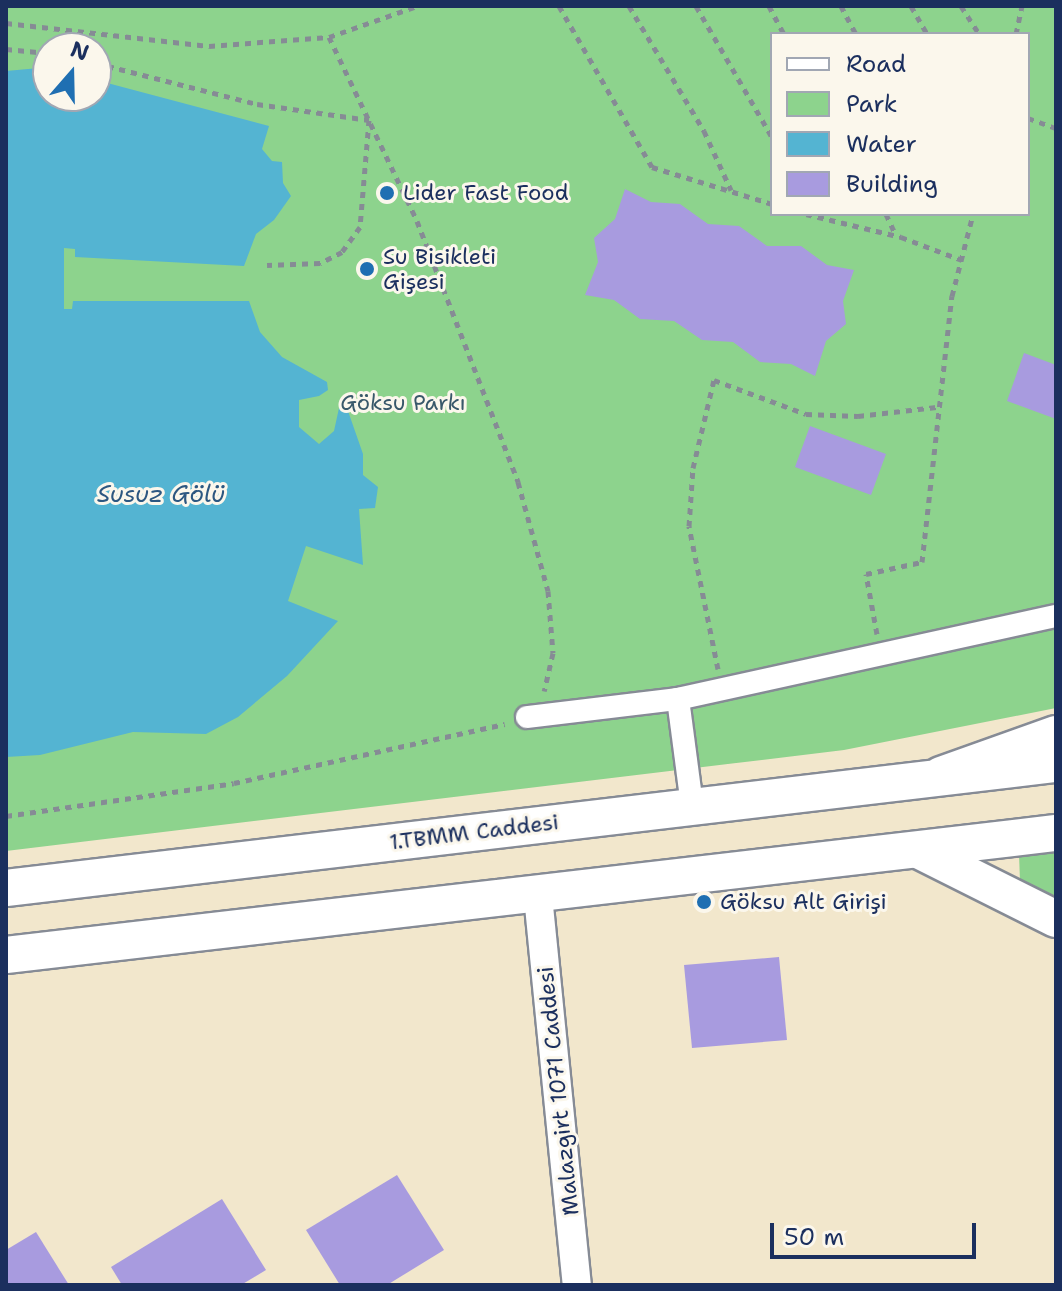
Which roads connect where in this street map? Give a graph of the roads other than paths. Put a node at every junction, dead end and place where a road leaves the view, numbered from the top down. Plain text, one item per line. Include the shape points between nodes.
1 (1056, 616) edge
2 (678, 699) junction
3 (527, 717) road end
4 (1056, 734) edge
5 (1056, 764) edge
6 (941, 775) junction
7 (692, 805) junction
8 (1056, 833) edge
9 (918, 850) junction
10 (6, 888) edge
11 (538, 896) junction
12 (1056, 919) edge
13 (6, 955) edge
14 (577, 1285) edge

1 - 2 street
2 - 3 street
2 - 7 street
4 - 6 main road
5 - 6 main road
6 - 7 main road, 1.TBMM Caddesi
7 - 10 main road, 1.TBMM Caddesi
8 - 9 main road
9 - 11 main road
9 - 12 main road
11 - 13 main road
11 - 14 street, Malazgirt 1071 Caddesi

